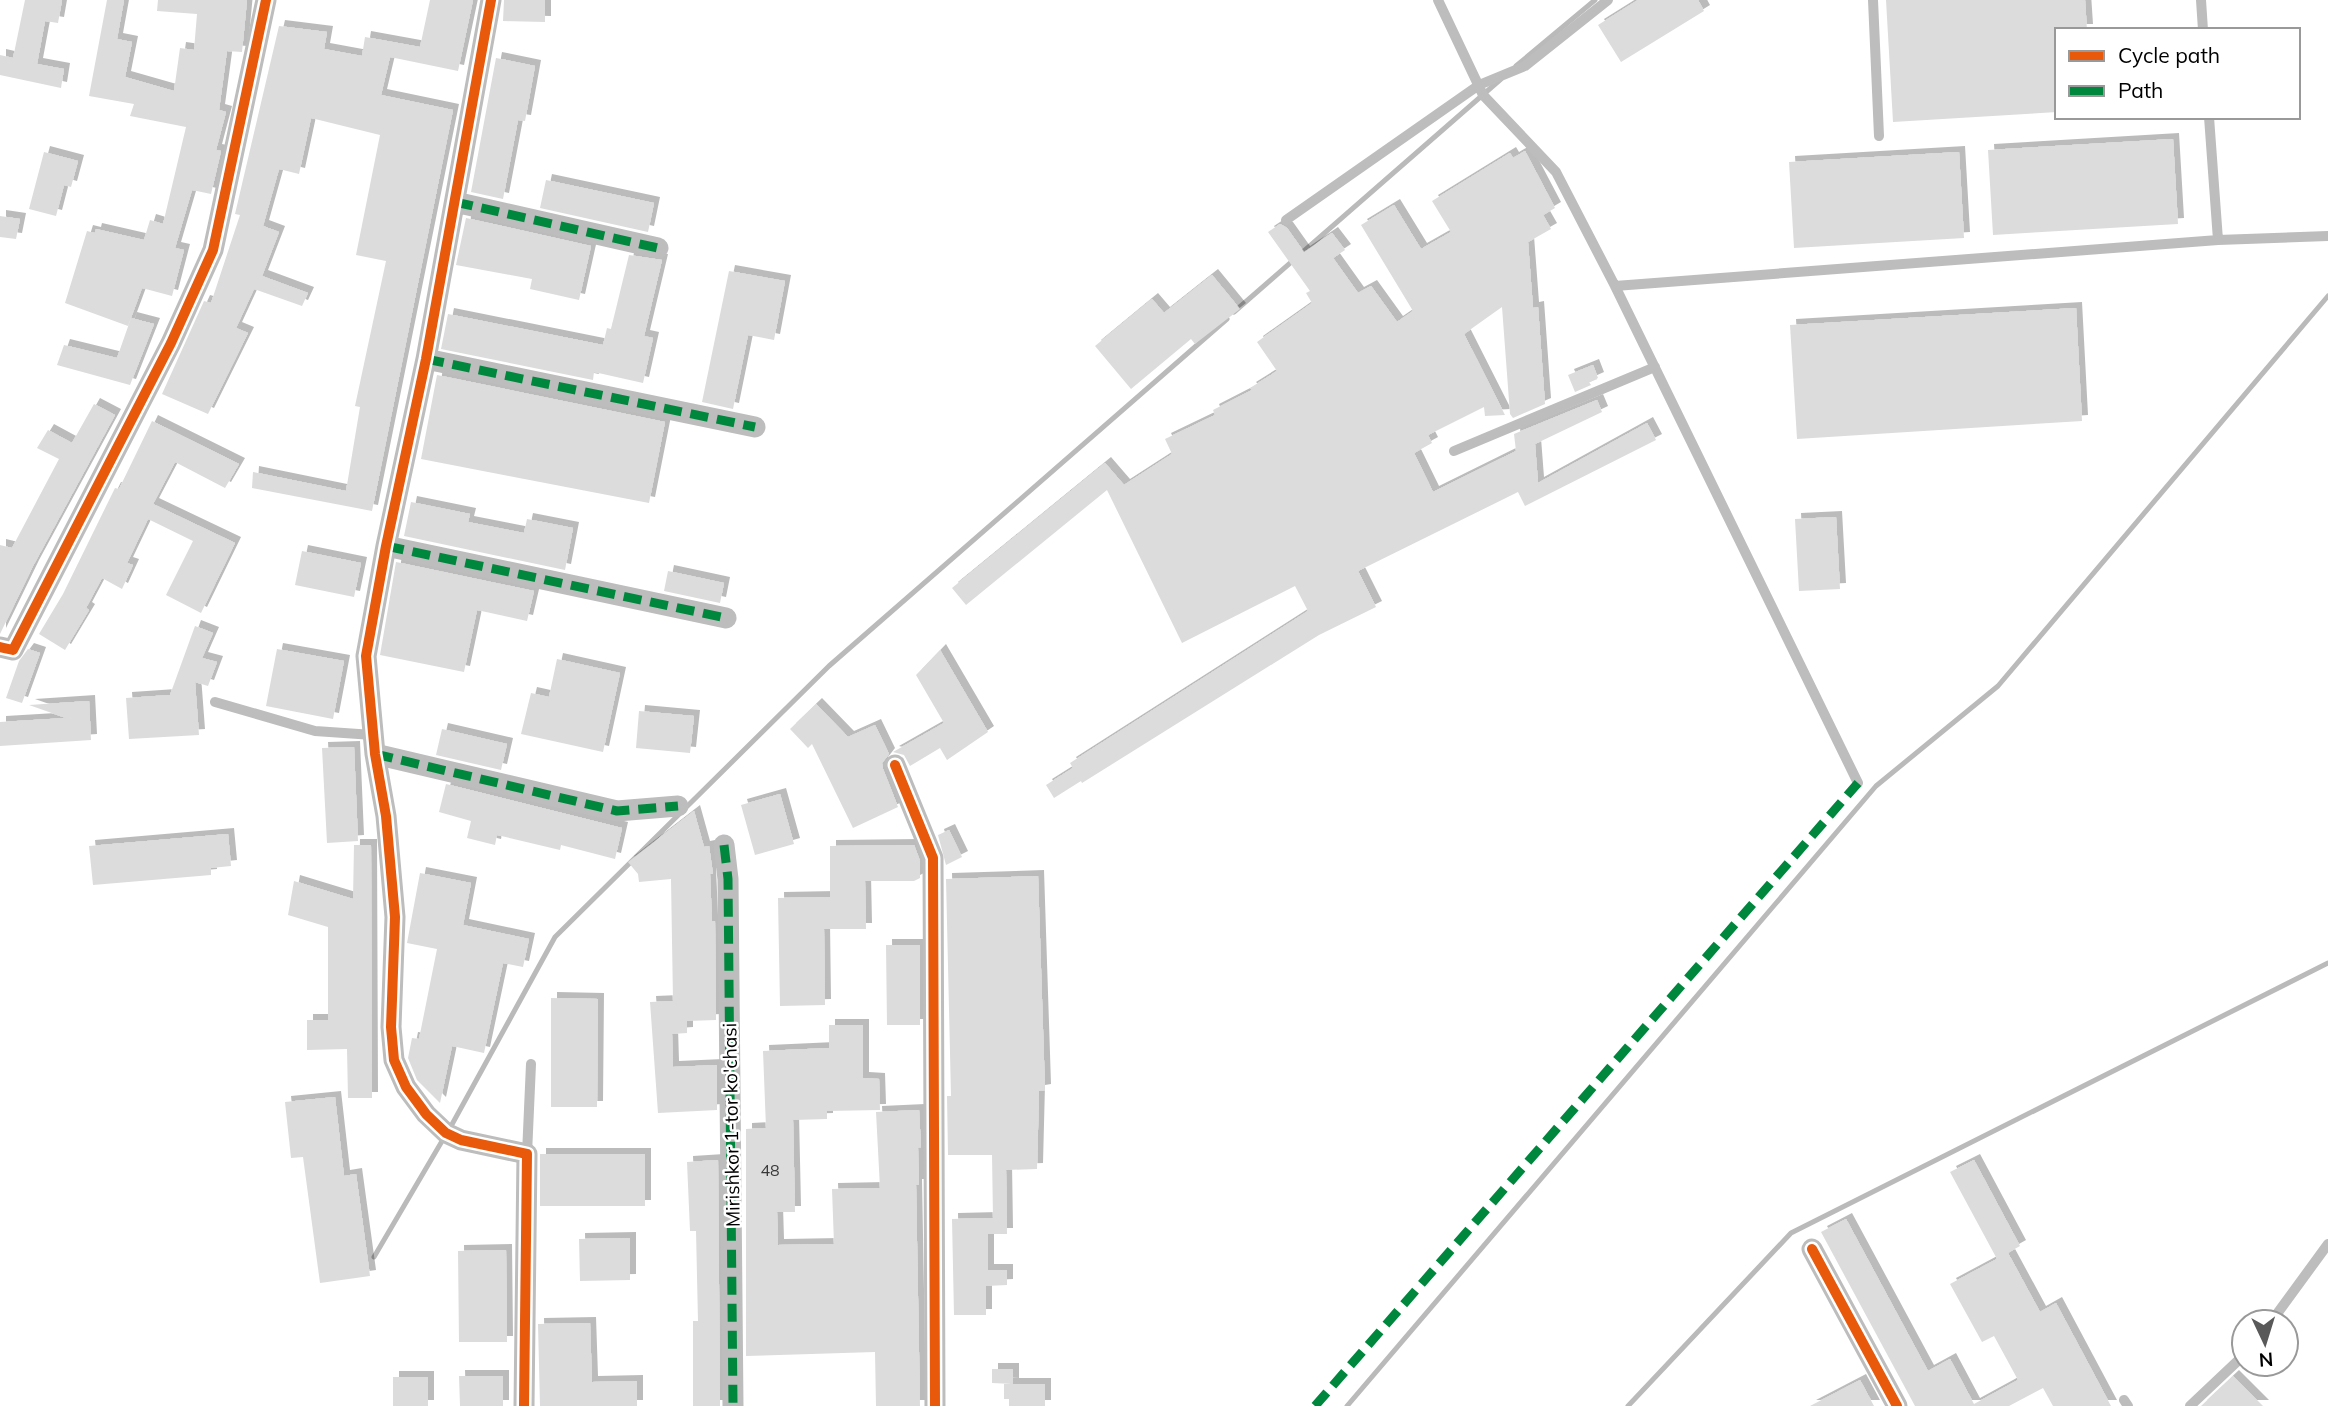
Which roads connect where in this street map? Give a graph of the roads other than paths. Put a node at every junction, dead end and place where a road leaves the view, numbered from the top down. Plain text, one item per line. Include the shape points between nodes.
1 (266, 0) edge
2 (491, 0) edge
3 (1438, 0) edge
4 (1608, 0) edge
5 (1873, 0) edge
6 (2201, 0) edge
7 (2203, 28) edge
8 (1479, 85) junction
9 (2209, 119) edge
10 (1879, 136) dead end
11 (455, 202) junction
12 (1286, 220) dead end
13 (2328, 236) edge
14 (2218, 240) junction
15 (658, 248) dead end
16 (1615, 286) junction
17 (426, 359) junction
18 (1655, 367) junction
19 (755, 427) dead end
20 (1454, 451) dead end
21 (386, 546) junction
22 (726, 618) dead end
23 (0, 647) edge
24 (215, 702) dead end
25 (374, 744) junction
26 (895, 765) dead end
27 (1858, 783) dead end
28 (678, 806) dead end
29 (724, 845) dead end
30 (531, 1064) dead end
31 (527, 1154) junction
32 (2328, 1244) edge
33 (1812, 1250) dead end
34 (2281, 1308) edge
35 (2230, 1368) edge
36 (524, 1406) edge
37 (733, 1406) edge
38 (935, 1406) edge
39 (1896, 1406) edge
40 (2190, 1406) edge

1 - 23 street via 213,250 171,343 13,650
2 - 11 street
3 - 8 lane
4 - 8 lane via 1525,66
5 - 10 lane
6 - 7 lane
8 - 12 lane
8 - 16 lane via 1483,95 1556,172
9 - 14 lane
11 - 15 street
11 - 17 street
13 - 14 lane
14 - 16 lane
16 - 18 lane
17 - 19 street
17 - 21 street
18 - 20 lane
18 - 27 lane
21 - 22 street
21 - 25 street via 366,656
24 - 25 lane
25 - 28 street via 617,811
25 - 31 street via 395,917 394,1060 406,1087 446,1133
26 - 38 street via 934,866
29 - 37 street, Mirishkor 1-tor ko'chasi
30 - 31 lane
31 - 36 street
32 - 34 lane
33 - 39 street
35 - 40 lane

